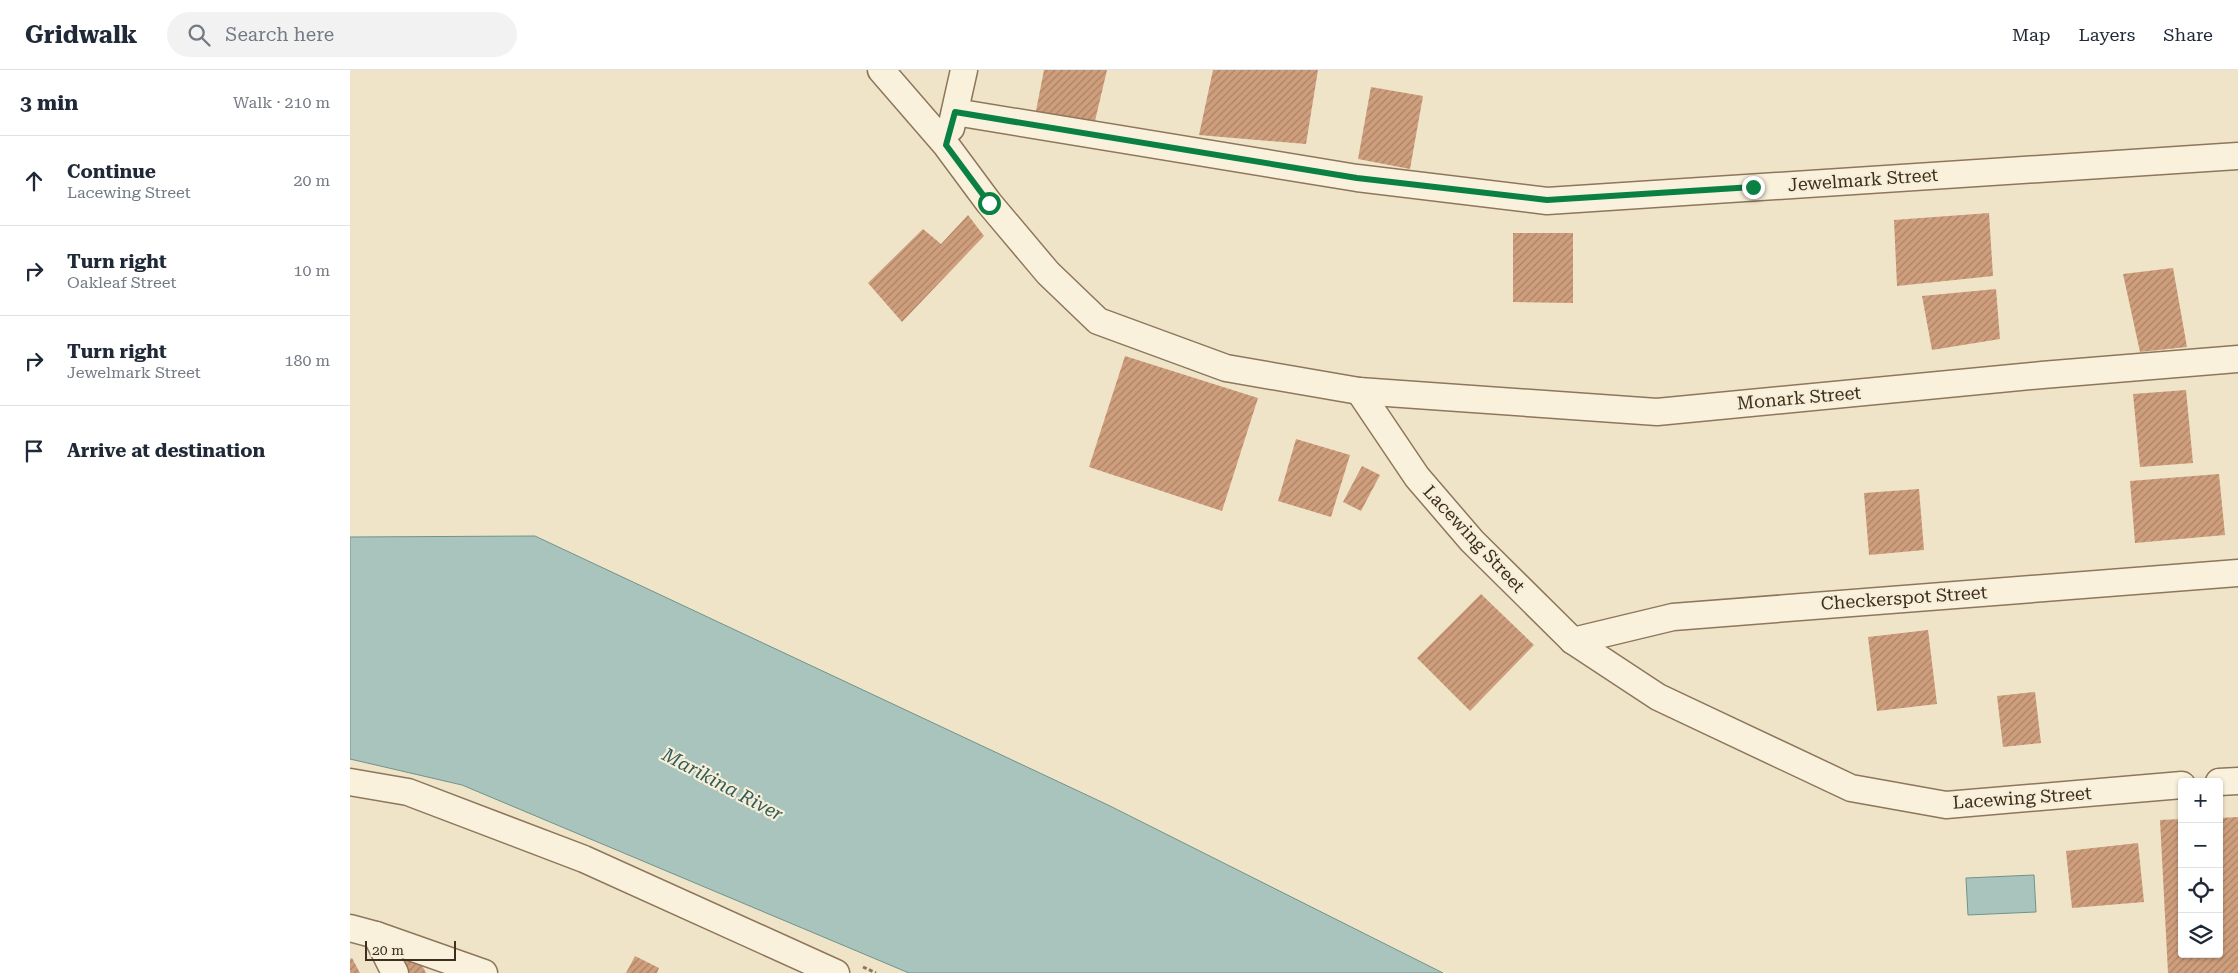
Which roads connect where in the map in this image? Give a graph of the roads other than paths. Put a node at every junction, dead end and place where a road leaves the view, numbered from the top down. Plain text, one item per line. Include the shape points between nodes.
1 (881, 70) edge
2 (964, 70) edge
3 (955, 112) junction
4 (946, 145) junction
5 (2238, 156) edge
6 (2238, 360) edge
7 (1359, 391) junction
8 (2238, 573) edge
9 (1573, 641) junction
10 (2238, 781) edge
11 (350, 782) edge
12 (2223, 782) edge
13 (2178, 785) edge
14 (350, 928) edge
15 (376, 935) junction
16 (395, 973) edge
17 (484, 973) edge
18 (836, 973) edge

1 - 4 street
2 - 3 street
3 - 4 street
3 - 5 street, Jewelmark Street via 1357,178 1547,200
4 - 7 street via 989,203 1048,273 1098,321 1226,368
6 - 7 street, Monark Street via 2042,374 1657,412
7 - 9 street, Lacewing Street via 1417,477 1472,541
8 - 9 street, Checkerspot Street via 1673,617
9 - 13 street, Lacewing Street via 1658,697 1851,788 1946,805
10 - 12 street
11 - 18 street via 408,792 584,859
14 - 15 street
15 - 16 street
15 - 17 street

